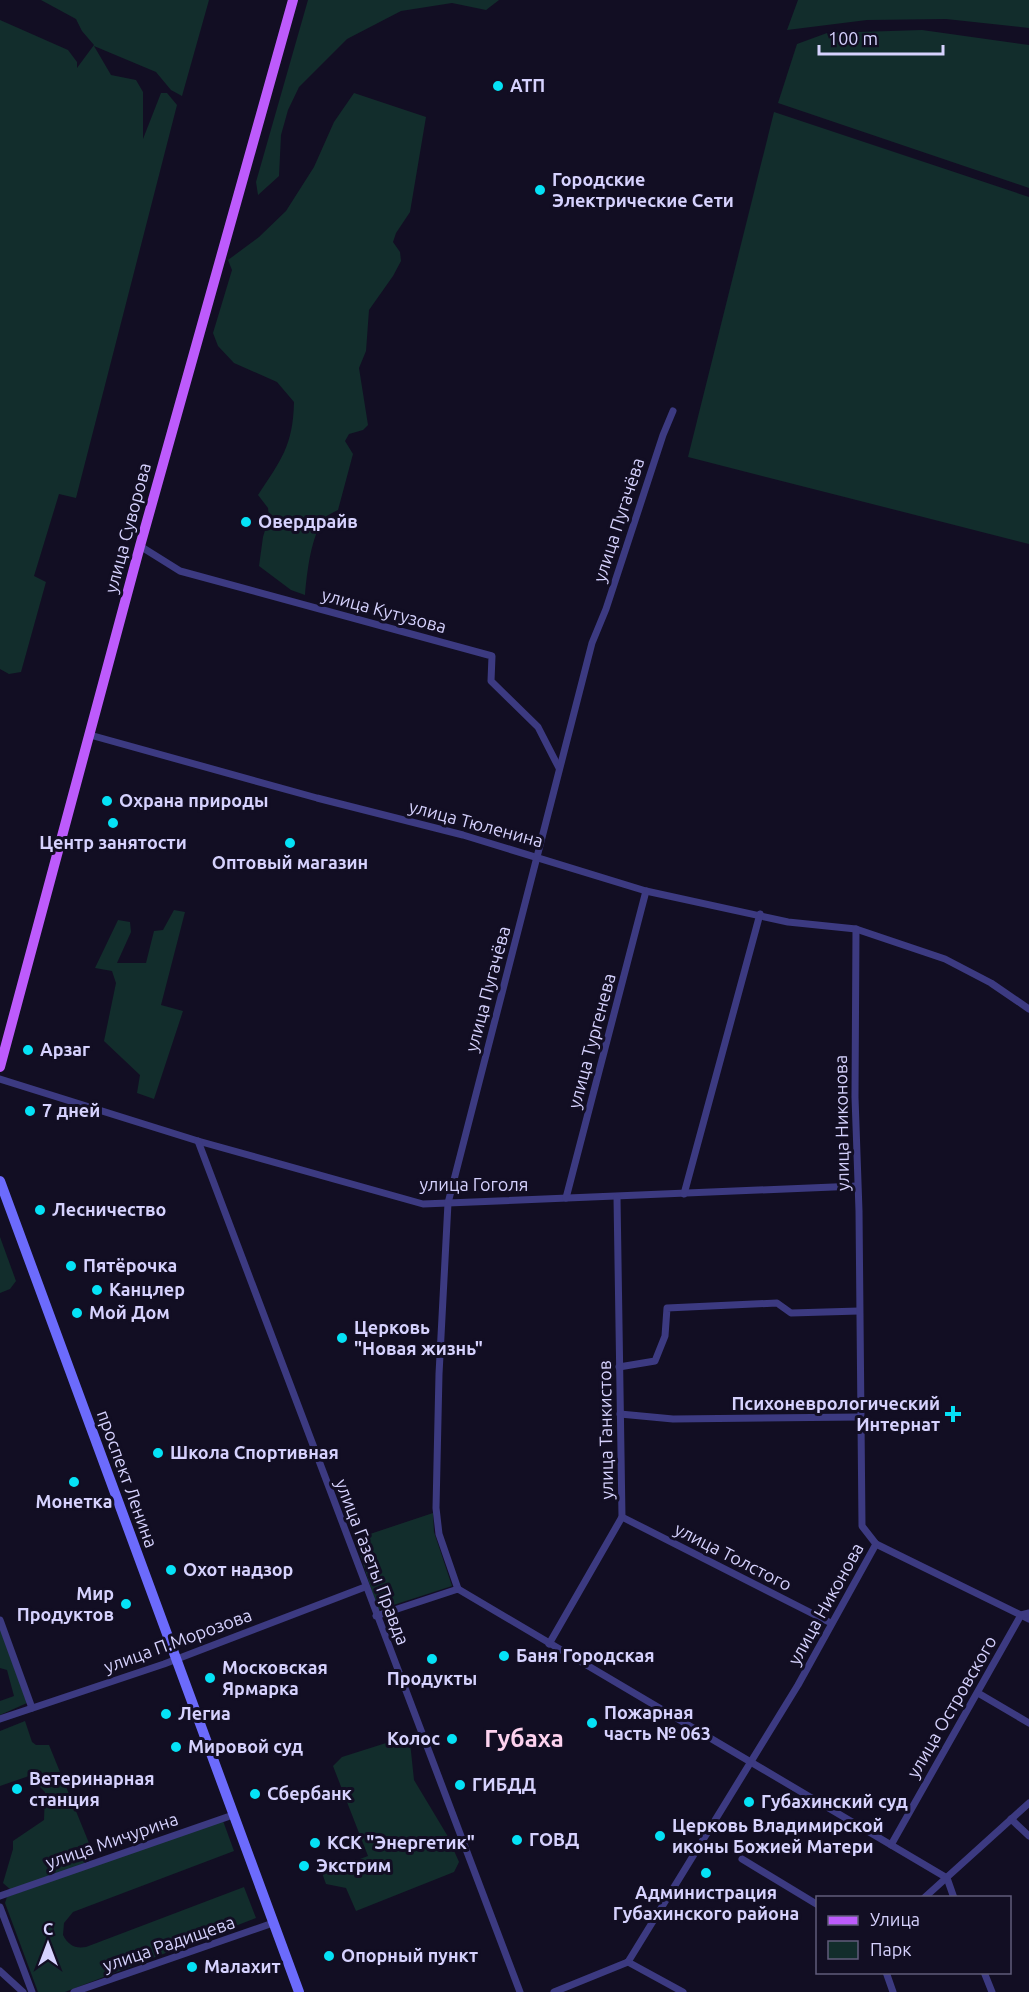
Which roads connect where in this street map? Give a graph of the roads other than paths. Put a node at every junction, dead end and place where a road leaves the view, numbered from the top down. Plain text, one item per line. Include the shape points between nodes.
1 (293, 0) edge
2 (673, 411) dead end
3 (140, 546) junction
4 (90, 735) junction
5 (559, 768) junction
6 (538, 856) junction
7 (646, 891) junction
8 (760, 914) junction
9 (856, 929) junction
10 (1029, 1009) edge
11 (0, 1067) edge
12 (0, 1079) edge
13 (198, 1142) junction
14 (0, 1181) edge
15 (857, 1186) junction
16 (684, 1194) junction
17 (616, 1197) junction
18 (566, 1198) junction
19 (448, 1203) junction
20 (859, 1311) junction
21 (619, 1367) junction
22 (620, 1413) junction
23 (860, 1417) junction
24 (622, 1517) junction
25 (876, 1544) junction
26 (365, 1587) junction
27 (458, 1589) junction
28 (1025, 1614) edge
29 (376, 1616) junction
30 (1029, 1619) edge
31 (0, 1620) edge
32 (831, 1623) junction
33 (549, 1644) junction
34 (176, 1660) junction
35 (978, 1693) junction
36 (32, 1708) junction
37 (0, 1719) edge
38 (1029, 1723) edge
39 (750, 1763) junction
40 (1029, 1803) edge
41 (233, 1815) junction
42 (1011, 1819) junction
43 (1029, 1836) edge
44 (891, 1845) junction
45 (742, 1859) dead end
46 (947, 1878) junction
47 (0, 1896) edge
48 (926, 1896) edge
49 (953, 1896) edge
50 (816, 1904) edge
51 (0, 1907) edge
52 (273, 1923) junction
53 (628, 1962) junction
54 (0, 1971) edge
55 (887, 1974) edge
56 (985, 1974) edge
57 (23, 1992) edge
58 (32, 1992) edge
59 (74, 1992) edge
60 (299, 1992) edge
61 (520, 1992) edge
62 (554, 1992) edge
63 (683, 1992) edge
64 (893, 1992) edge
65 (992, 1992) edge

1 - 3 main road, улица Суворова
2 - 5 street, улица Пугачёва via 592,643
3 - 4 main road, улица Суворова
3 - 5 street, улица Кутузова via 180,571 492,656 490,681 538,727
4 - 6 street, улица Тюленина
4 - 11 main road, улица Суворова
5 - 6 street, улица Пугачёва
6 - 7 street, улица Тюленина
6 - 19 street, улица Пугачёва
7 - 8 street, улица Тюленина
7 - 18 street, улица Тургенева
8 - 9 street, улица Тюленина via 788,922
8 - 16 street
9 - 10 street, улица Тюленина via 945,959
9 - 15 street, улица Никонова
12 - 13 street, улица Гоголя
13 - 19 street, улица Гоголя via 423,1204
13 - 26 street, улица Газеты Правда
14 - 34 main road, проспект Ленина
15 - 16 street, улица Гоголя
15 - 20 street, улица Никонова
16 - 17 street, улица Гоголя
17 - 18 street, улица Гоголя
17 - 21 street, улица Танкистов
18 - 19 street, улица Гоголя
19 - 27 street, улица Пугачёва via 436,1508 439,1534
20 - 21 street via 791,1313 777,1303 667,1308 665,1336 655,1361
20 - 23 street, улица Никонова
21 - 22 street, улица Танкистов
22 - 23 street via 673,1419
22 - 24 street, улица Танкистов
23 - 25 street, улица Никонова via 862,1526
24 - 32 street, улица Толстого
24 - 33 street, улица Танкистов
25 - 28 street
25 - 32 street, улица Никонова
26 - 29 street, улица Газеты Правда
26 - 34 street, улица П.Морозова
27 - 29 street
27 - 33 street
28 - 30 street
28 - 35 street, улица Островского
29 - 61 street, улица Газеты Правда
31 - 36 street
32 - 39 street, улица Никонова
33 - 39 street
34 - 36 street, улица П.Морозова
34 - 41 main road, проспект Ленина
35 - 38 street
35 - 44 street, улица Островского
36 - 37 street, улица П.Морозова
39 - 44 street
39 - 53 street, улица Никонова
40 - 42 street
41 - 47 street, улица Мичурина
41 - 52 main road, проспект Ленина
42 - 43 street
42 - 46 street
44 - 46 street
45 - 50 street
46 - 48 street
46 - 49 street
51 - 58 street
52 - 59 street, улица Радищева
52 - 60 main road, проспект Ленина
53 - 62 street
53 - 63 street
54 - 57 street
55 - 64 street
56 - 65 street

